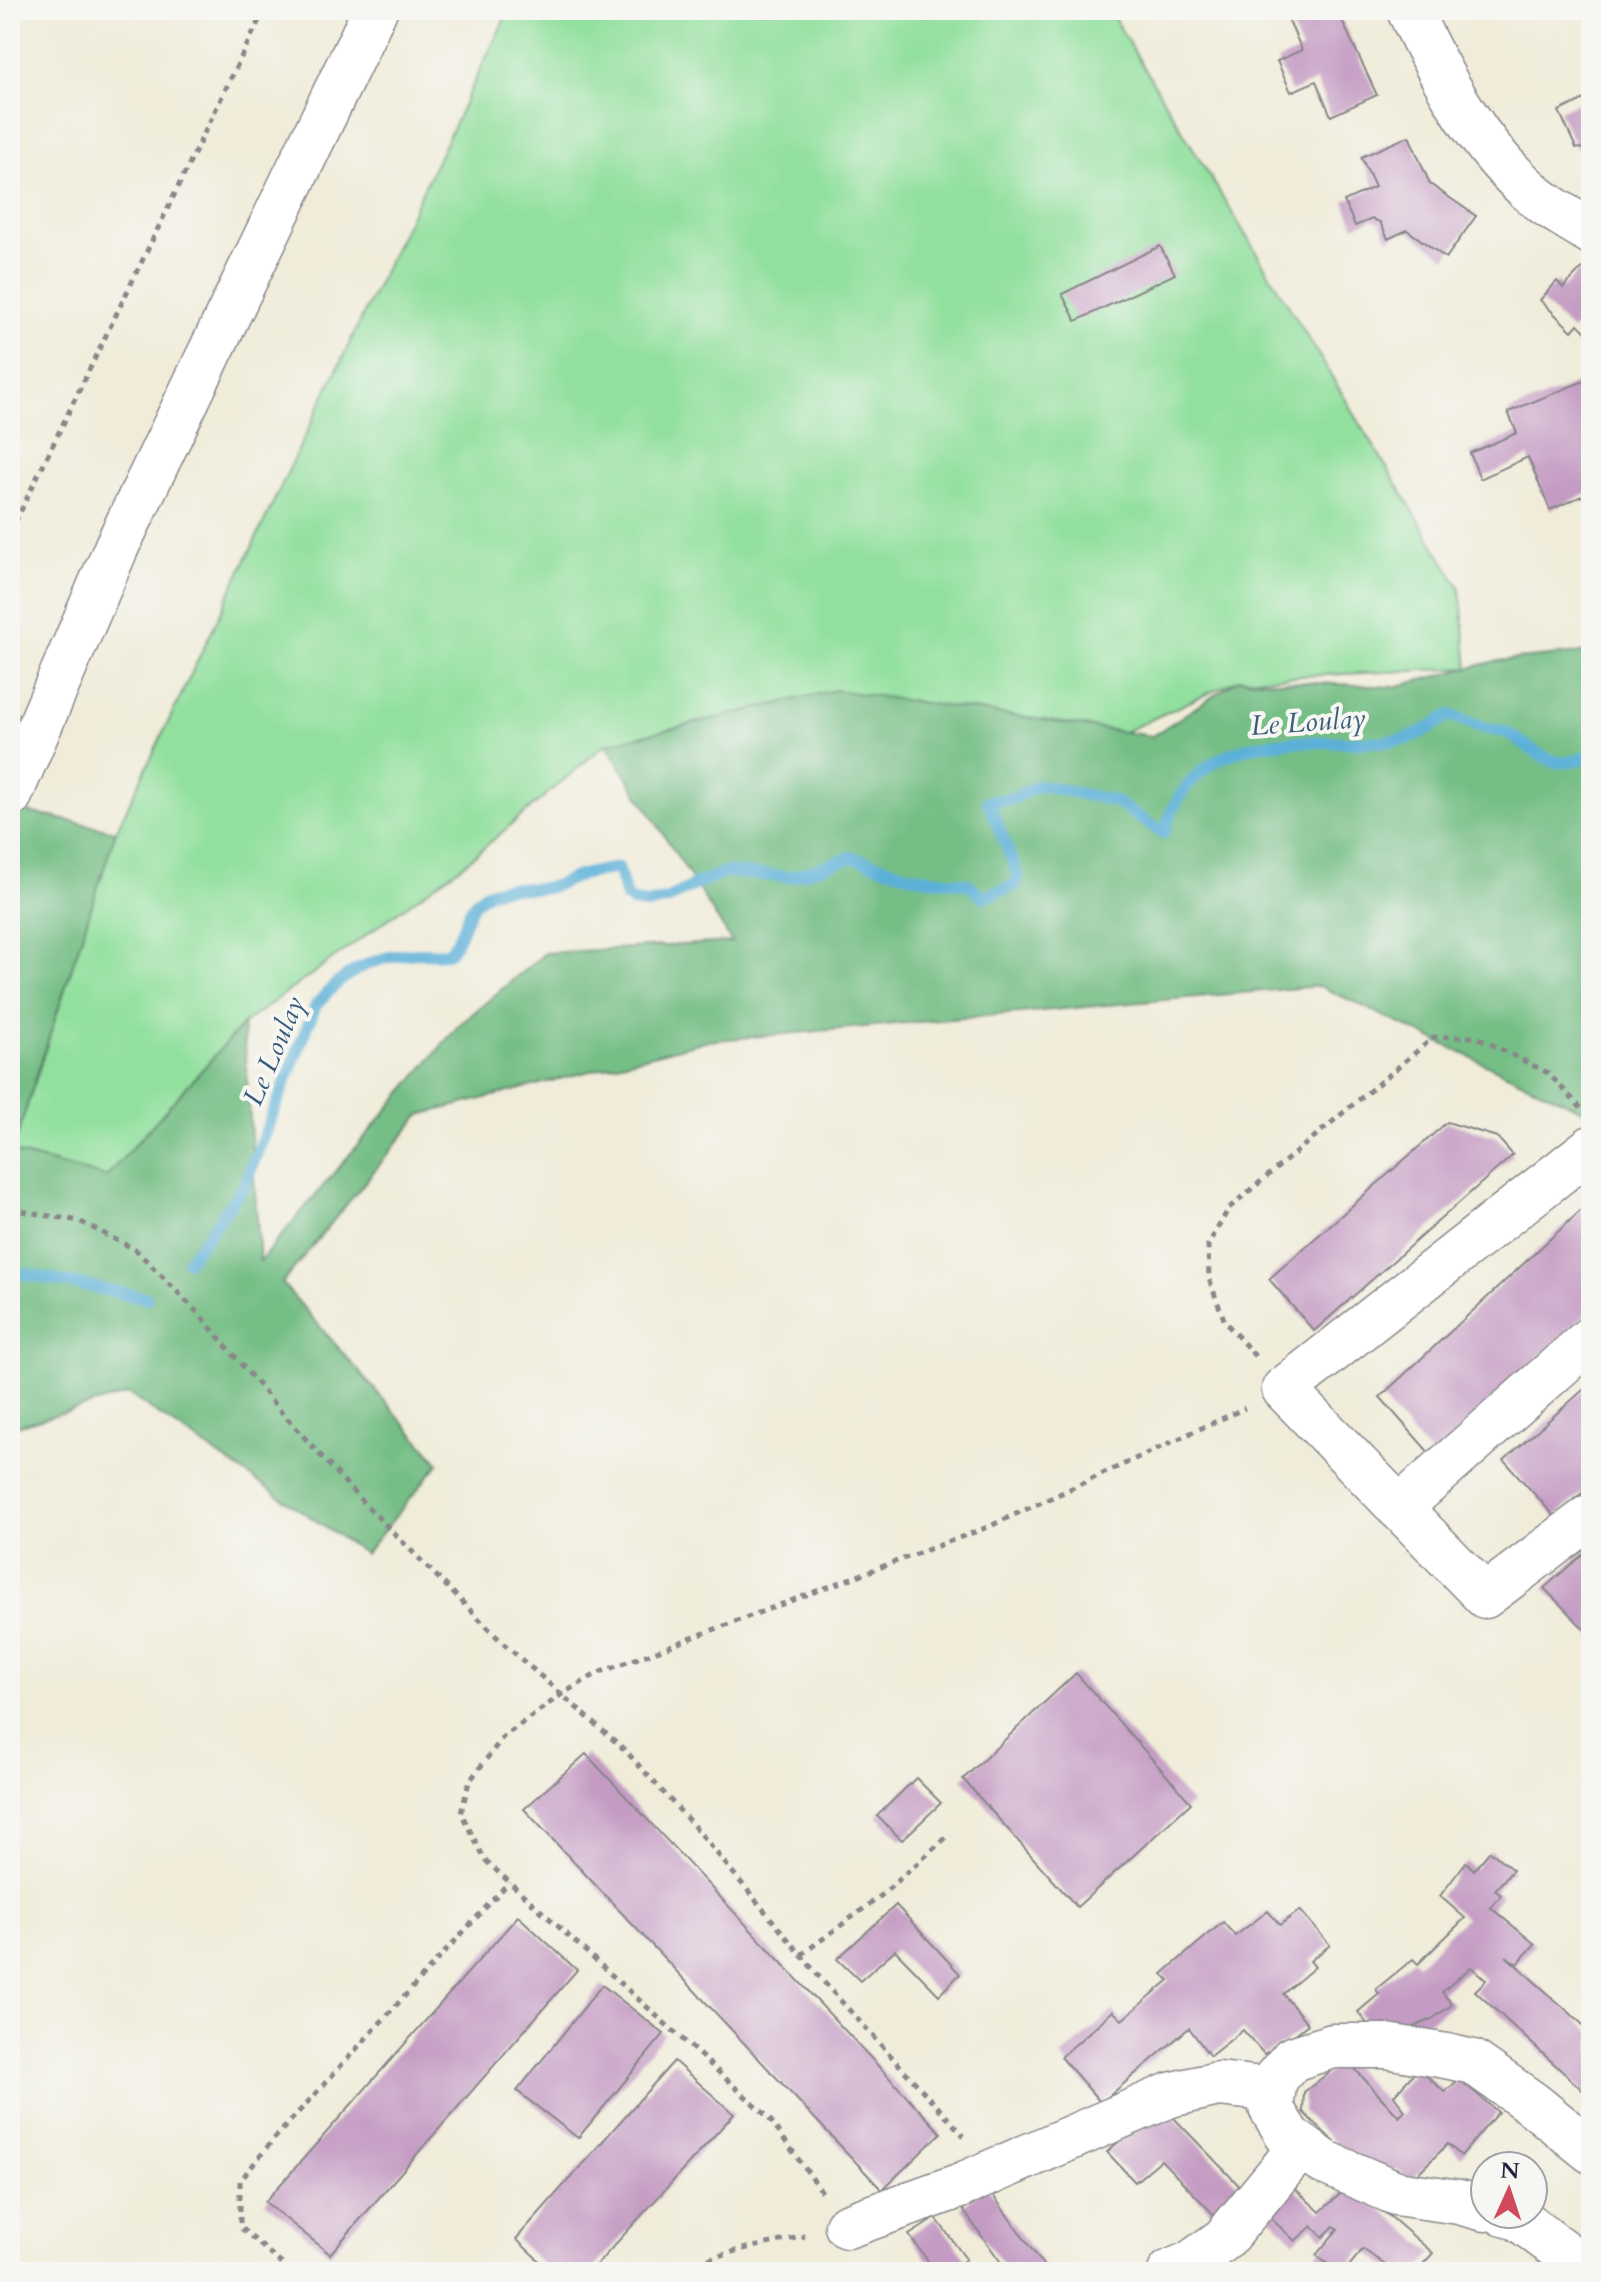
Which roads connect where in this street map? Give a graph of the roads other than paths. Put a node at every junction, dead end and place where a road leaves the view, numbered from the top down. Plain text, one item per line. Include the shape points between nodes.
1 (375, 10) edge
2 (1409, 10) edge
3 (1591, 232) edge
4 (10, 795) edge
5 (1591, 1148) edge
6 (1591, 1338) edge
7 (1399, 1508) junction
8 (1591, 1516) edge
9 (1273, 2090) junction
10 (1301, 2146) junction
11 (1591, 2151) edge
12 (1469, 2205) edge
13 (847, 2226) road end
14 (1534, 2230) edge
15 (1170, 2272) edge
16 (1590, 2272) edge

1 - 4 street via 117,546
2 - 3 street via 1479,139 1539,199
5 - 7 street via 1284,1389
6 - 7 street
7 - 8 street via 1485,1596
9 - 10 street via 1271,2108
9 - 11 street via 1275,2079 1292,2059 1333,2046 1387,2046 1446,2056 1473,2062
9 - 13 street via 1218,2084 1170,2095
10 - 12 street via 1324,2162 1396,2193
10 - 15 street via 1224,2239
14 - 16 street

